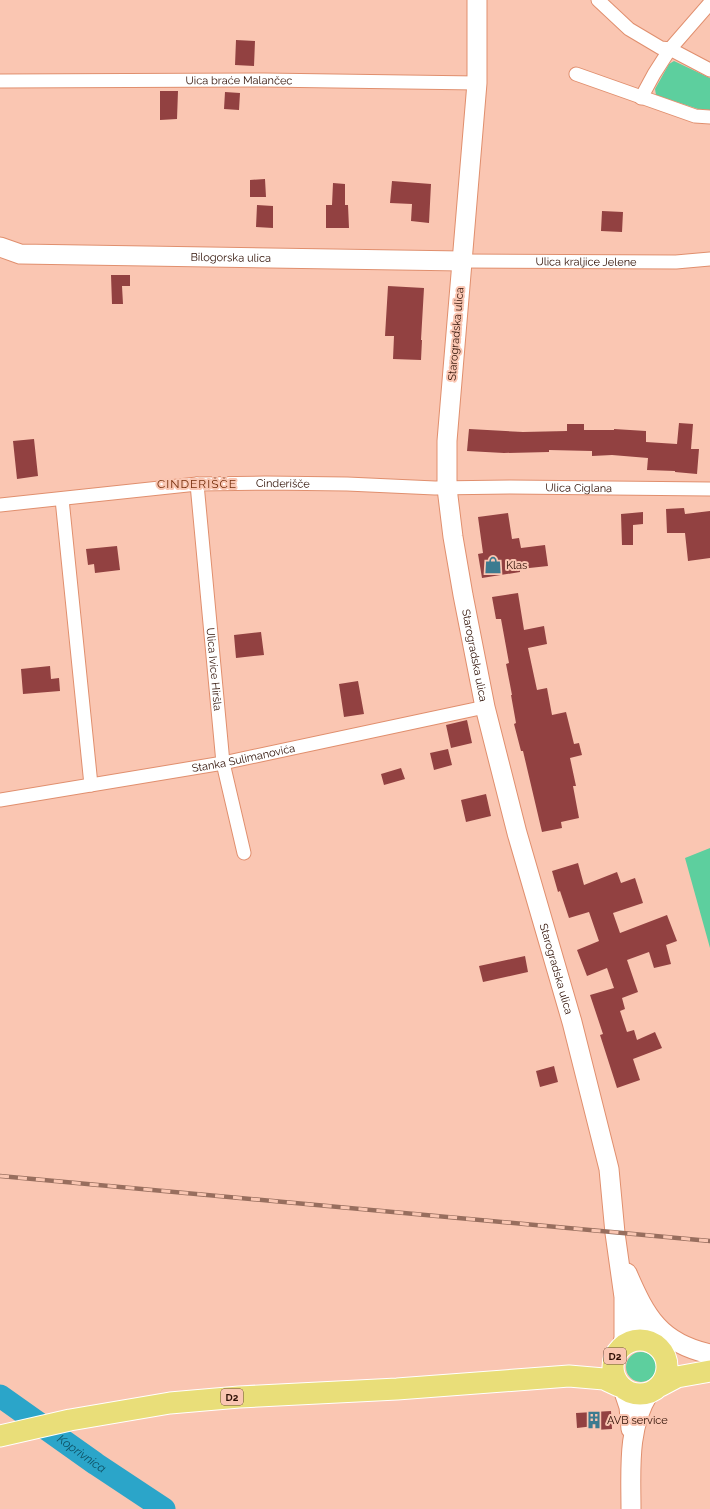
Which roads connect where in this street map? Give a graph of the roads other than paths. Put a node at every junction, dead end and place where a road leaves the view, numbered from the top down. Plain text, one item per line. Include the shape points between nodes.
1 (477, 0) edge
2 (598, 0) edge
3 (710, 3) edge
4 (670, 49) junction
5 (710, 70) edge
6 (576, 74) dead end
7 (1, 81) edge
8 (477, 83) junction
9 (641, 98) junction
10 (710, 117) edge
11 (0, 247) edge
12 (710, 259) edge
13 (462, 261) junction
14 (197, 484) junction
15 (446, 488) junction
16 (710, 489) edge
17 (62, 499) junction
18 (0, 506) edge
19 (485, 707) junction
20 (223, 762) junction
21 (91, 785) junction
22 (0, 800) edge
23 (244, 853) dead end
24 (619, 1260) junction
25 (624, 1297) junction
26 (647, 1340) junction
27 (617, 1353) junction
28 (664, 1353) junction
29 (710, 1354) edge
30 (710, 1366) edge
31 (710, 1371) edge
32 (570, 1376) junction
33 (621, 1387) junction
34 (654, 1389) junction
35 (0, 1436) edge
36 (632, 1442) junction
37 (632, 1509) edge

1 - 8 main road, Starogradska ulica
2 - 4 street via 629,29 661,48
3 - 4 street
4 - 5 street
4 - 9 street
6 - 9 street
7 - 8 street, Uica braće Malančec via 264,80
8 - 13 main road, Starogradska ulica
9 - 10 street via 695,116
11 - 13 main road, Bilogorska ulica via 20,254
12 - 13 street, Ulica kraljice Jelene via 676,262
13 - 15 main road, Starogradska ulica via 447,441
14 - 15 street, Cinderišče via 280,483
14 - 17 street, Cinderišče
14 - 20 street, Ulica Ivice Hiršla
15 - 16 street, Ulica Ciglana
15 - 19 main road, Starogradska ulica
17 - 18 street, Cinderišče
17 - 21 street
19 - 20 street, Stanka Sulimanovića
19 - 24 main road, Starogradska ulica via 517,833 595,1110 609,1169
20 - 21 street, Stanka Sulimanovića
20 - 23 street, Ulica Ivice Hiršla
21 - 22 street, Stanka Sulimanovića
24 - 25 main road, Starogradska ulica
24 - 29 main road via 646,1312 663,1332 674,1341
25 - 26 main road, Starogradska ulica via 636,1327
25 - 27 main road, Starogradska ulica via 624,1338
26 - 27 main road, D2 via 629,1342
26 - 28 main road
27 - 32 main road, D2 via 598,1367
27 - 33 main road, D2 via 613,1373
28 - 30 main road via 674,1358
28 - 34 main road via 667,1361 665,1378
31 - 34 main road, D2 via 678,1377
32 - 33 main road, D2 via 604,1379
32 - 35 main road, D2 via 170,1403 70,1420
33 - 34 main road, D2 via 640,1395
33 - 36 main road via 629,1407
34 - 36 main road via 642,1405
36 - 37 main road

